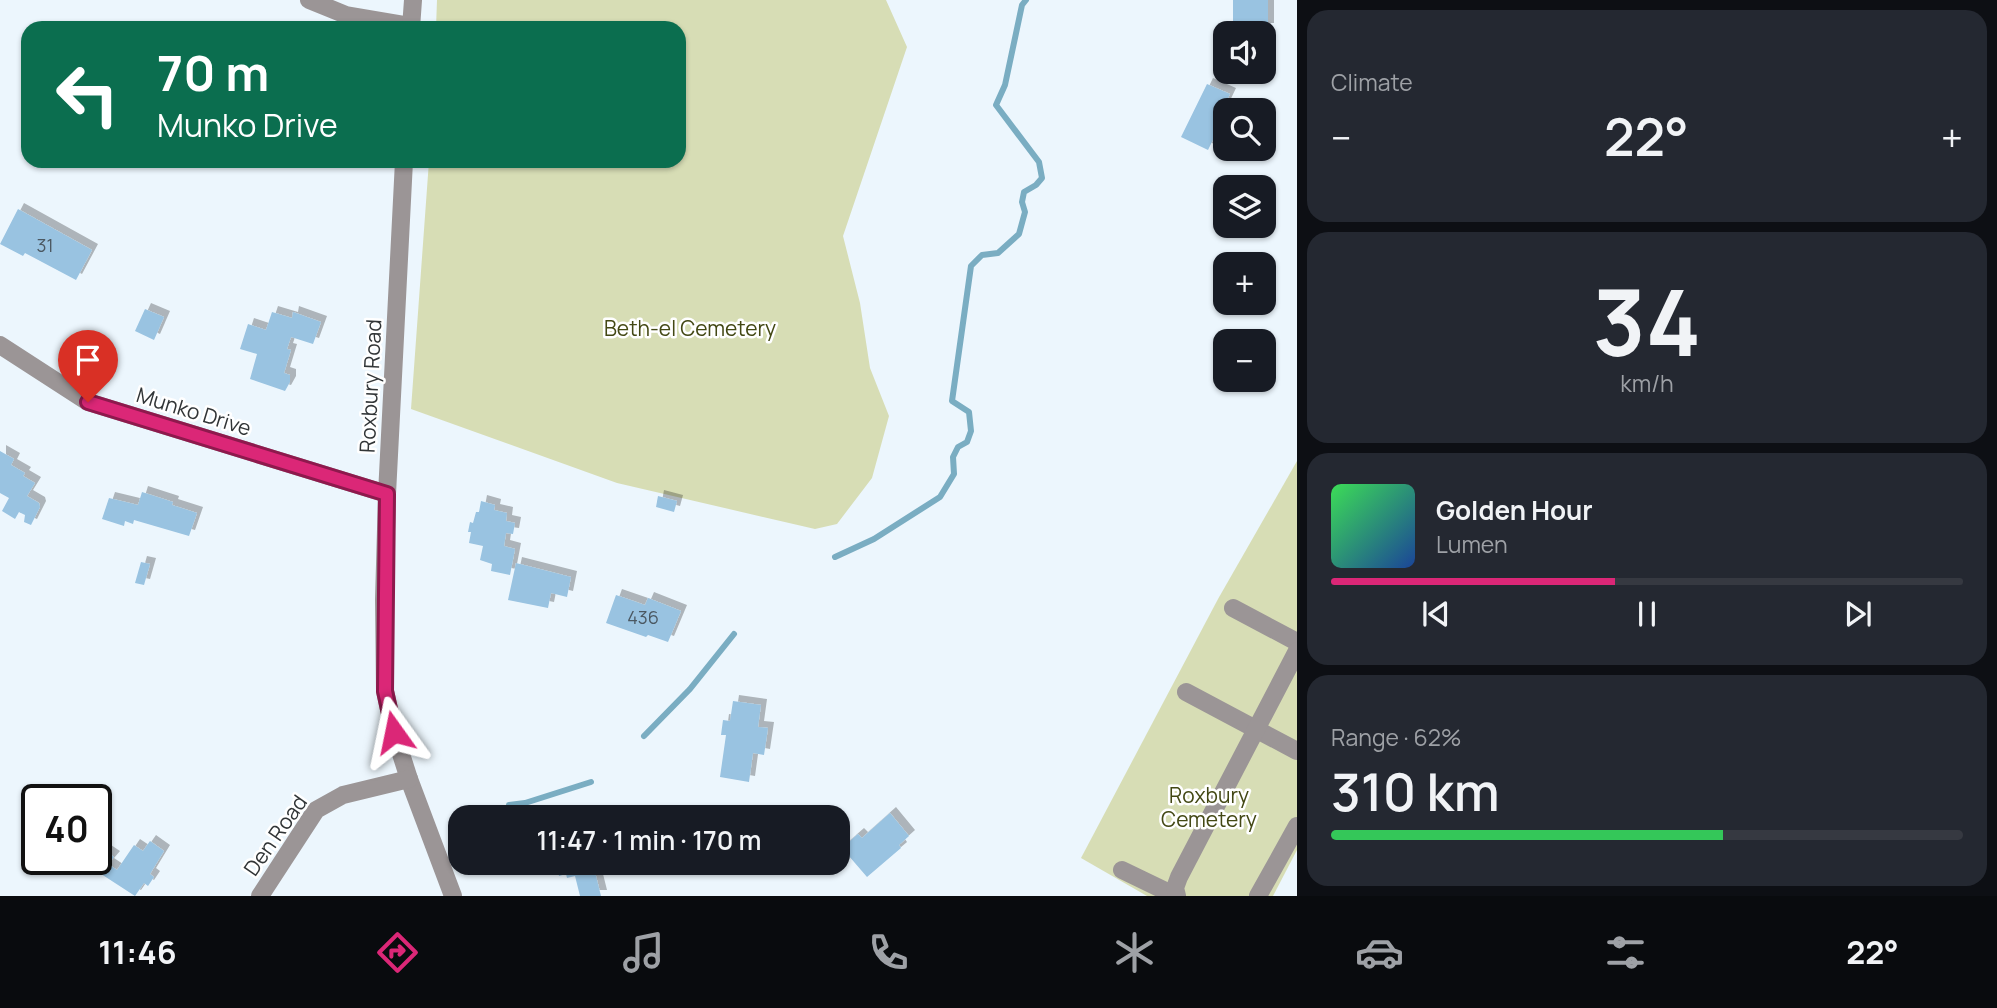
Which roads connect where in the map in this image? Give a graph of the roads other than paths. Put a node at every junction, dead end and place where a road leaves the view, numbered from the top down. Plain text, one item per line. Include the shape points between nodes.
1 (309, 0) edge
2 (413, 0) edge
3 (378, 21) edge
4 (411, 21) edge
5 (404, 168) edge
6 (0, 345) edge
7 (387, 494) junction
8 (1233, 608) dead end
9 (1297, 642) edge
10 (1297, 651) edge
11 (1186, 692) dead end
12 (1255, 730) junction
13 (1297, 751) edge
14 (409, 779) junction
15 (1297, 826) edge
16 (1122, 870) dead end
17 (260, 896) edge
18 (453, 896) edge
19 (1176, 896) edge
20 (1258, 896) edge

1 - 3 street via 346,15
2 - 4 street
5 - 7 street, Roxbury Road
6 - 7 street, Munko Drive via 88,402
7 - 14 street, Roxbury Road via 385,691
8 - 9 street
10 - 12 street
11 - 12 street
12 - 13 street
12 - 19 street via 1179,877
14 - 17 street, Den Road via 343,795 316,810
14 - 18 street, Roxbury Road
15 - 20 street
16 - 19 street

